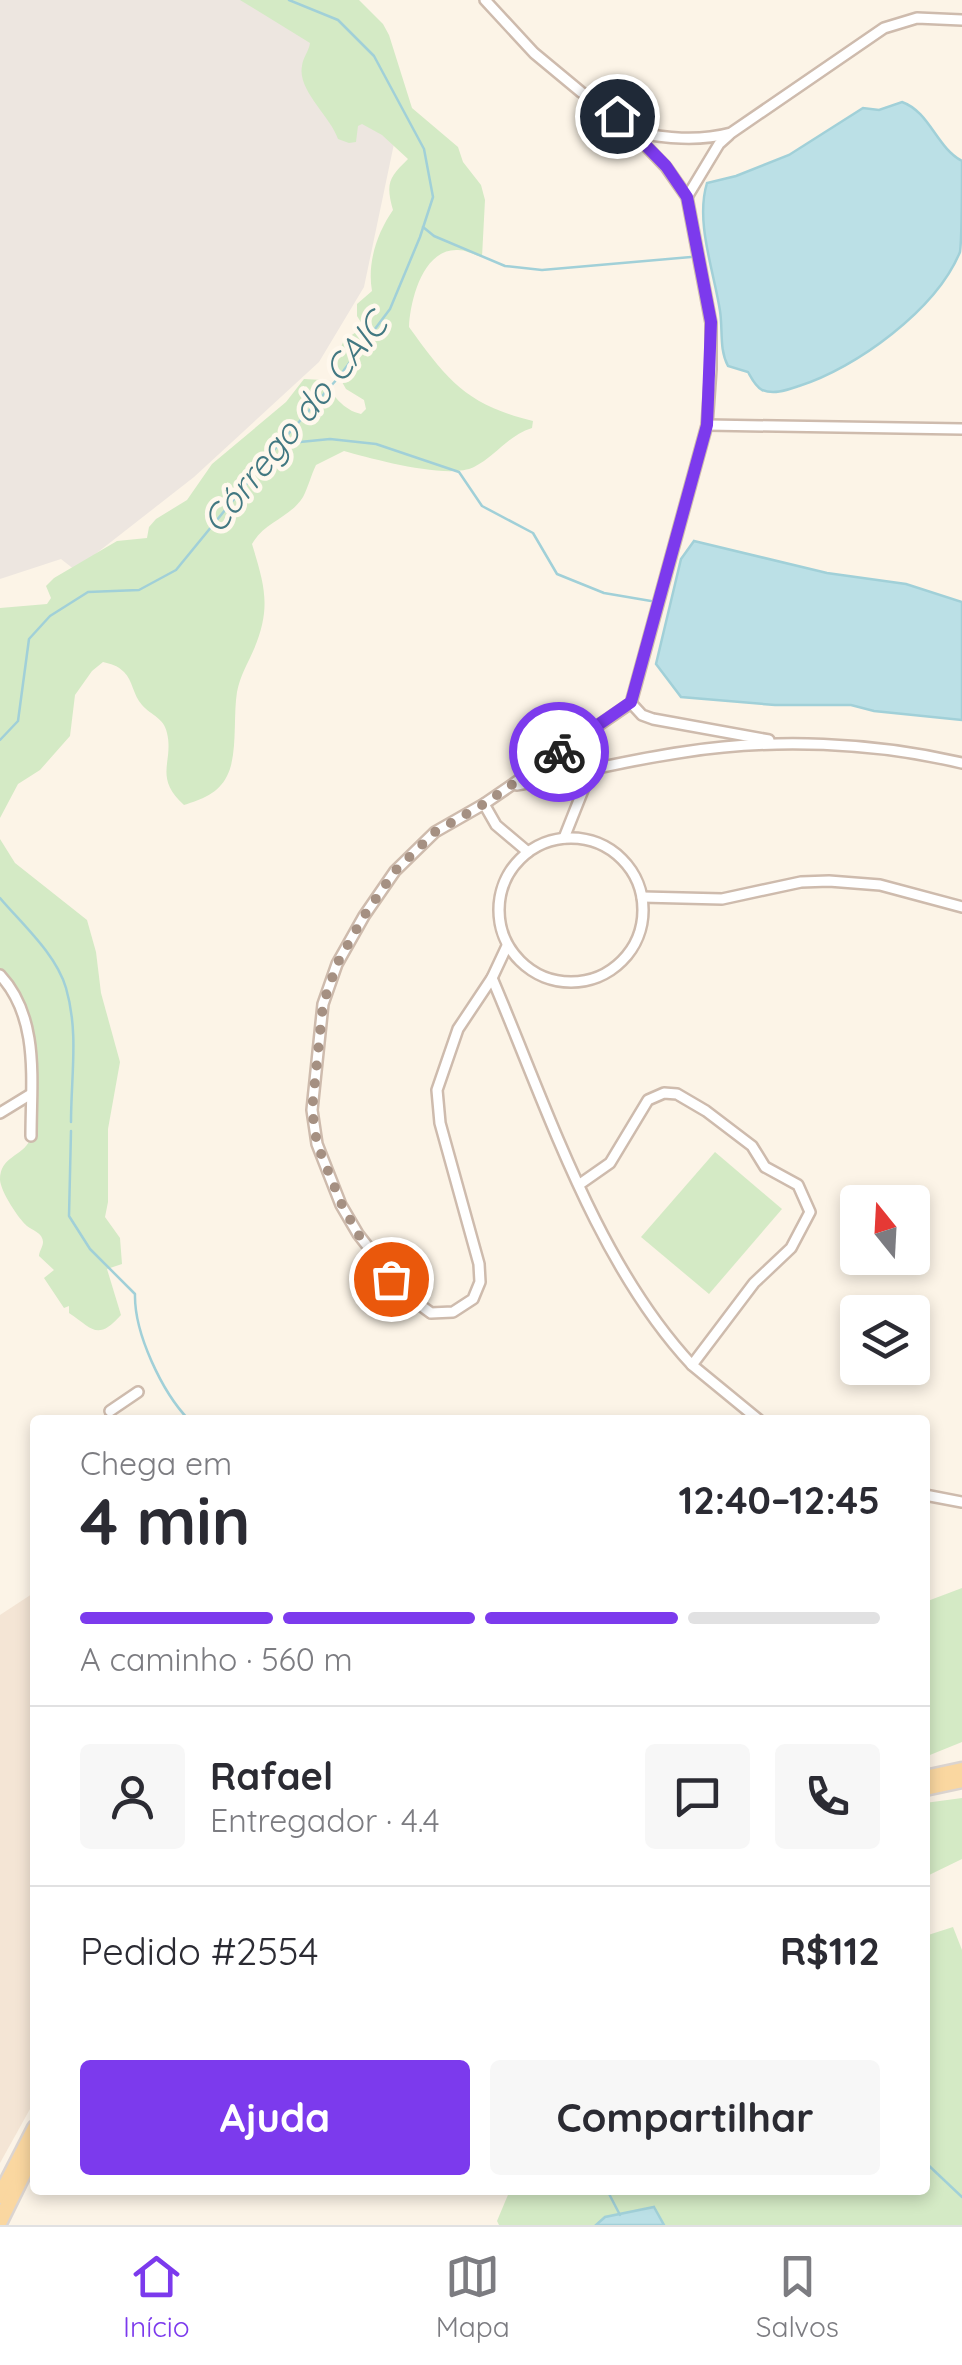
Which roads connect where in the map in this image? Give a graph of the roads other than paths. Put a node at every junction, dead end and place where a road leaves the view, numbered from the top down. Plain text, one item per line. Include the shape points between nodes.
1 (485, 0) edge
2 (962, 20) edge
3 (629, 131) junction
4 (731, 134) junction
5 (687, 197) junction
6 (707, 425) junction
7 (962, 430) edge
8 (631, 702) junction
9 (797, 745) junction
10 (962, 763) edge
11 (592, 770) junction
12 (510, 787) junction
13 (484, 804) junction
14 (564, 838) junction
15 (528, 852) junction
16 (642, 897) junction
17 (962, 908) edge
18 (507, 946) junction
19 (0, 974) edge
20 (492, 978) junction
21 (31, 1094) junction
22 (0, 1113) edge
23 (31, 1136) dead end
24 (580, 1184) junction
25 (692, 1364) junction
26 (138, 1392) dead end
27 (109, 1413) dead end
28 (753, 1415) edge
29 (930, 1496) edge
30 (962, 1502) edge
31 (962, 1770) edge
32 (930, 1777) edge
33 (962, 1780) edge
34 (930, 1787) edge
35 (30, 2138) edge
36 (30, 2160) edge
37 (0, 2196) edge
38 (0, 2221) edge

1 - 3 street via 534,53
2 - 4 street via 917,18 884,28
3 - 4 street via 676,139
3 - 5 street
4 - 5 street
5 - 6 street via 711,322
6 - 7 street
6 - 8 street
8 - 9 street via 653,719
8 - 12 street
9 - 10 street
9 - 11 street via 684,752
11 - 12 street
11 - 14 street
12 - 13 street
13 - 15 street via 496,825
13 - 20 street via 435,832 395,871 364,916 332,977 316,1048 317,1144 342,1205 391,1279 431,1313 453,1312 473,1299 480,1282 437,1090 458,1029
14 - 15 street
14 - 16 street via 605,846 635,876
15 - 18 street via 513,867 498,906
16 - 17 street via 722,898 829,881 880,885
16 - 18 street via 643,920 630,950 606,974 584,982 540,976
18 - 20 street
19 - 21 street via 28,1025
20 - 24 street
21 - 22 street
21 - 23 street
24 - 25 street via 614,1258 662,1332
24 - 25 street via 610,1163 648,1100 664,1093 706,1110 752,1146 765,1167 798,1185 810,1212 791,1248
25 - 28 street
26 - 27 street
29 - 30 street
31 - 32 main road
33 - 34 main road
35 - 37 main road
36 - 38 main road

